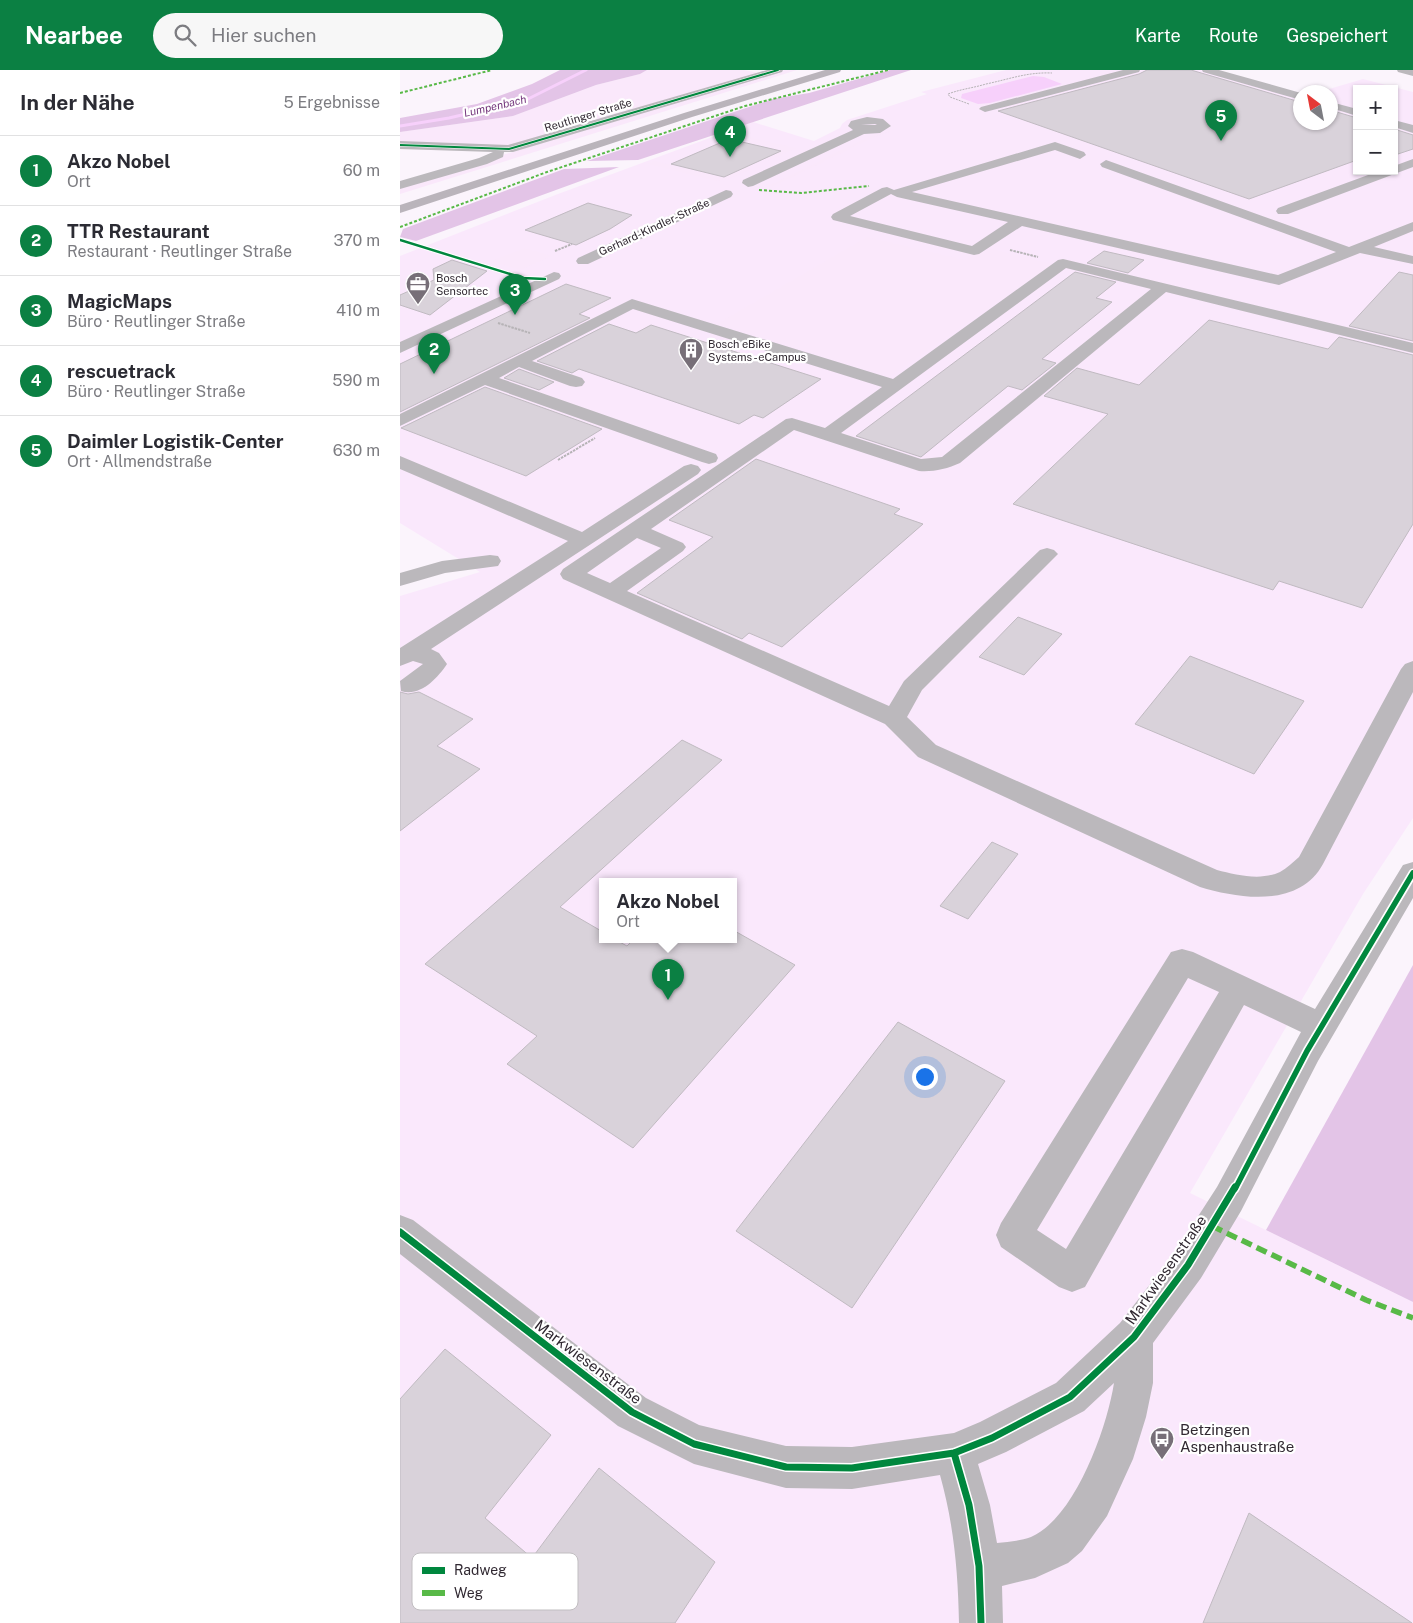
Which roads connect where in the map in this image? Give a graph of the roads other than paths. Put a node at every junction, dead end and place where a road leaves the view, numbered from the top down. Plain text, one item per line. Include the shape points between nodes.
1 (778, 70) edge
2 (810, 70) edge
3 (836, 70) edge
4 (1135, 70) edge
5 (1207, 70) edge
6 (1402, 70) edge
7 (1413, 73) edge
8 (1293, 94) edge
9 (1338, 107) edge
10 (985, 109) dead end
11 (1353, 111) edge
12 (1398, 124) edge
13 (1413, 128) edge
14 (862, 130) dead end
15 (400, 145) edge
16 (509, 149) junction
17 (1080, 155) dead end
18 (1413, 163) edge
19 (1106, 164) dead end
20 (1398, 169) edge
21 (1380, 175) edge
22 (400, 185) edge
23 (887, 191) dead end
24 (400, 199) edge
25 (400, 209) edge
26 (1283, 211) dead end
27 (1020, 221) junction
28 (1413, 226) edge
29 (1353, 250) junction
30 (1413, 260) edge
31 (1163, 287) junction
32 (400, 348) edge
33 (1413, 348) edge
34 (517, 361) junction
35 (483, 378) junction
36 (894, 385) junction
37 (544, 399) junction
38 (400, 421) edge
39 (827, 435) junction
40 (400, 462) edge
41 (636, 530) junction
42 (582, 539) junction
43 (1047, 554) dead end
44 (490, 561) dead end
45 (547, 562) junction
46 (571, 574) junction
47 (400, 580) edge
48 (611, 592) junction
49 (403, 657) edge
50 (1413, 669) edge
51 (409, 686) dead end
52 (894, 718) junction
53 (1413, 873) edge
54 (1238, 988) junction
55 (1322, 1027) junction
56 (400, 1232) edge
57 (1134, 1337) junction
58 (954, 1453) junction
59 (979, 1566) junction
60 (981, 1623) edge

1 - 16 street, Reutlinger Straße
2 - 24 highway
3 - 25 highway
4 - 10 street
5 - 8 street
6 - 7 street
9 - 11 street
12 - 13 street
14 - 32 street, Gerhard-Kindler-Straße via 737,188 582,268 559,266 472,314
15 - 16 street, Reutlinger Straße
16 - 22 street via 483,161
17 - 27 street via 1055,146 897,193
18 - 20 street
19 - 29 street
21 - 26 street
23 - 27 street via 838,217 974,251
27 - 29 street via 1279,280
28 - 29 street
29 - 30 street
31 - 33 street
31 - 36 street via 1063,263
31 - 39 street via 945,464 919,465
34 - 35 street
34 - 36 street via 632,304
34 - 37 street via 576,382
35 - 37 street
35 - 38 street
36 - 39 street
37 - 42 street via 709,458
39 - 41 street via 792,424
40 - 42 street
41 - 46 street
41 - 48 street via 676,547
42 - 45 street
43 - 52 street via 912,686
44 - 47 street via 442,567
45 - 46 street
45 - 49 street
46 - 48 street
48 - 52 street
49 - 51 street via 421,654 432,658 435,664
50 - 52 street via 1309,864 1292,879 1268,887 1237,886 1201,875 927,751
53 - 55 street, Markwiesenstraße
54 - 54 street via 1182,961 1014,1235 1072,1274
54 - 55 street
55 - 57 street, Markwiesenstraße via 1229,1199 1188,1265
56 - 58 street, Markwiesenstraße via 632,1412 694,1444 786,1466 852,1468
57 - 58 street, Markwiesenstraße via 1070,1397 992,1438
57 - 59 street via 1135,1368 1131,1398 1112,1462 1075,1528 1053,1548 1032,1558 1012,1564
58 - 59 street via 969,1505
59 - 60 street

